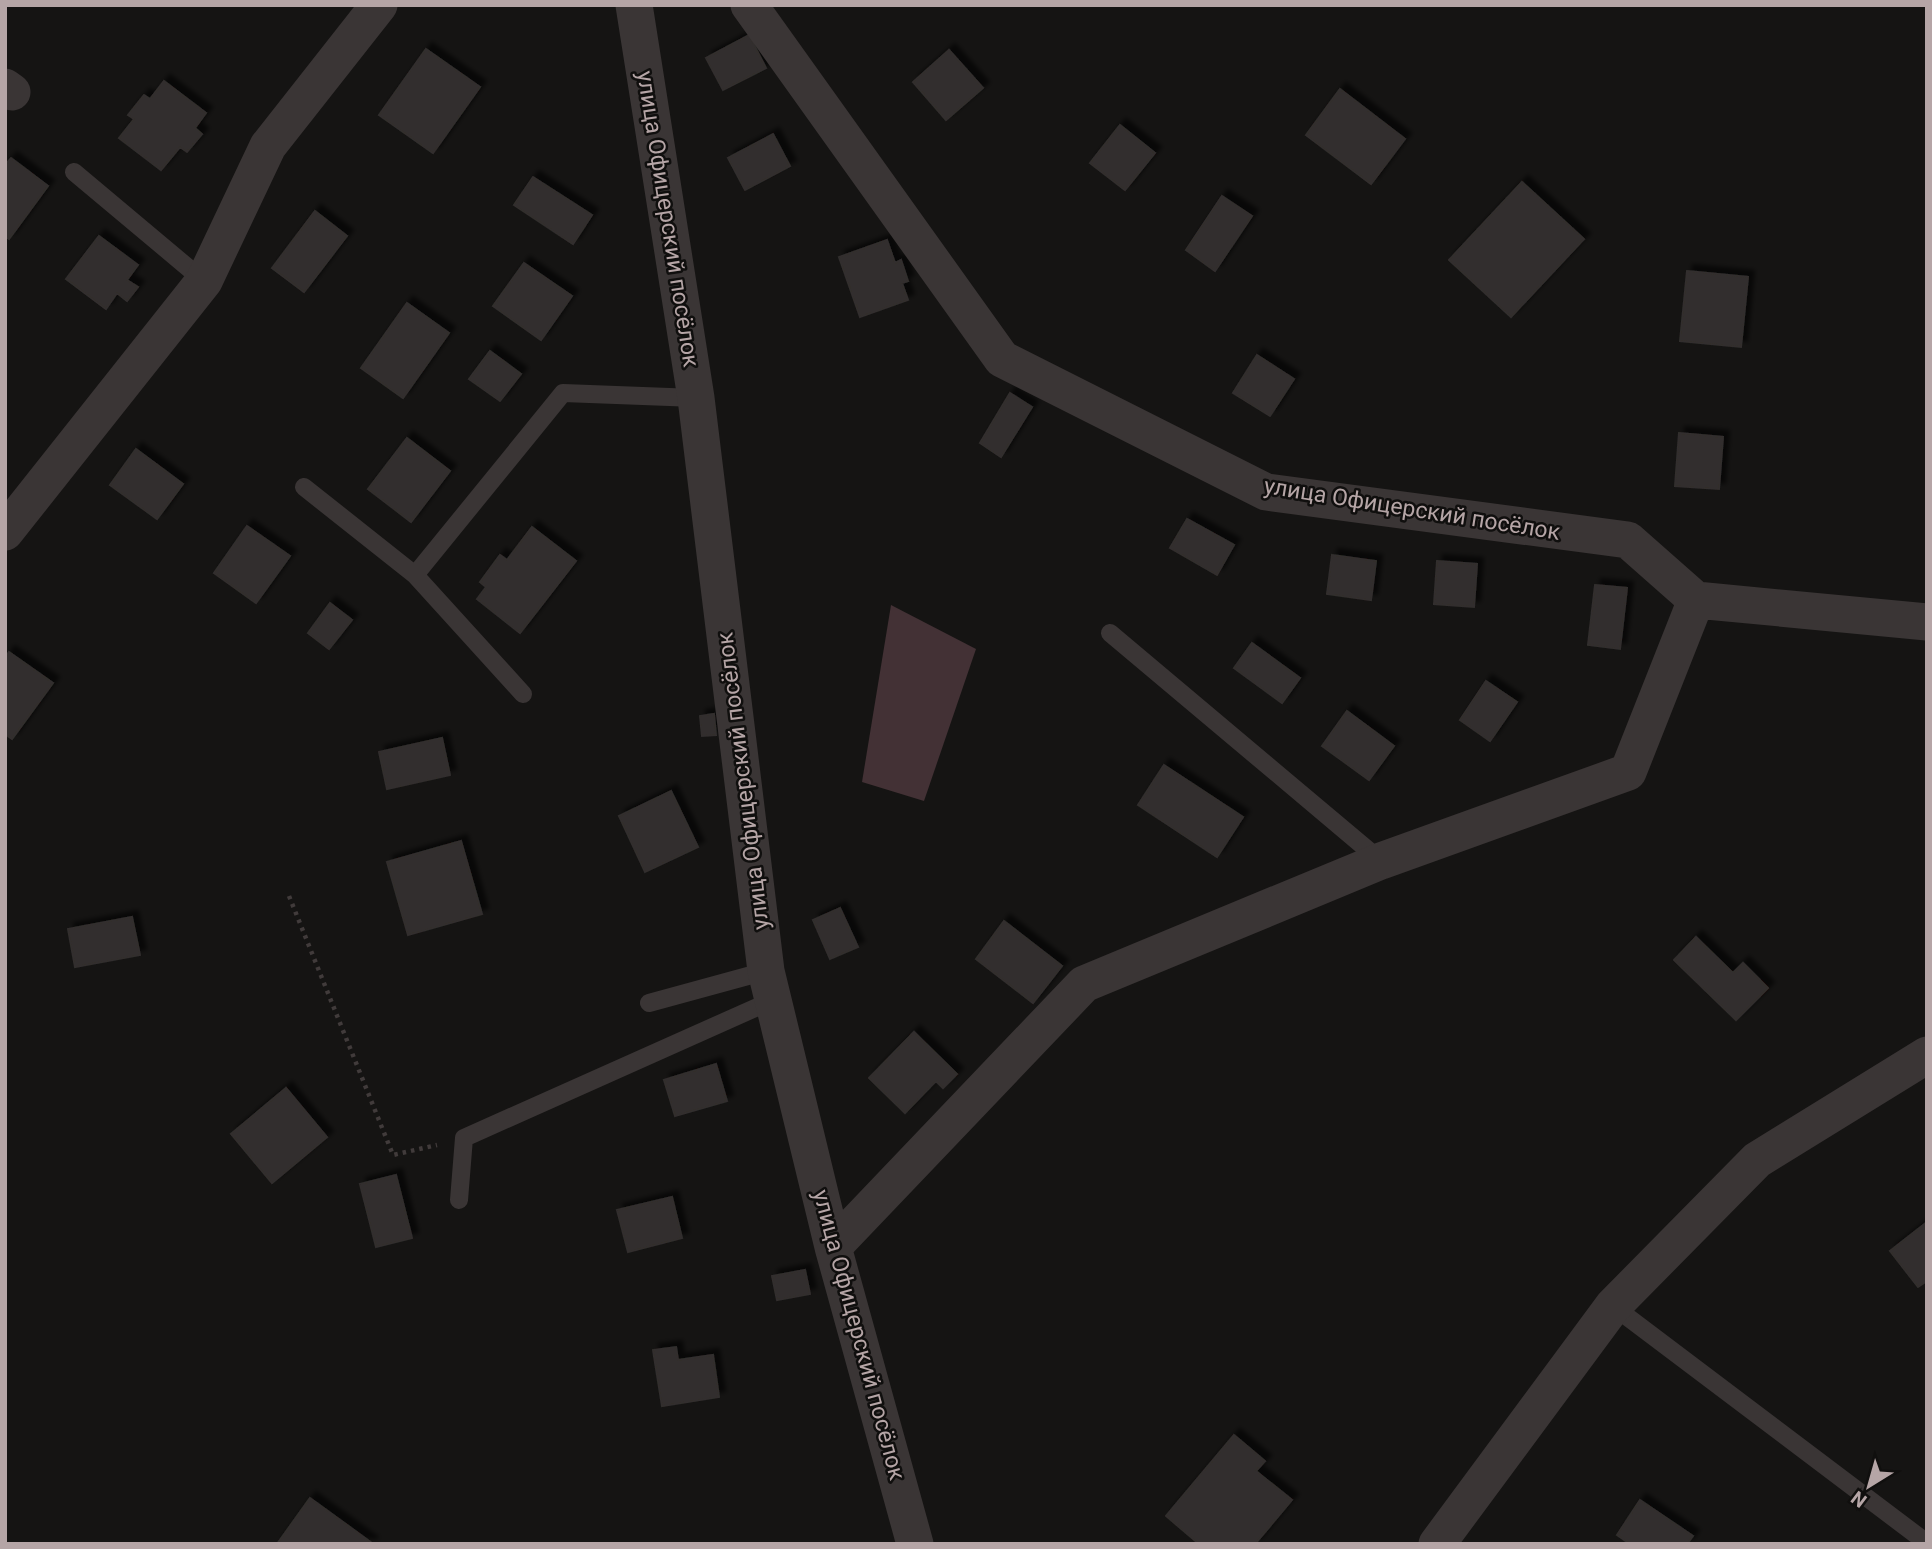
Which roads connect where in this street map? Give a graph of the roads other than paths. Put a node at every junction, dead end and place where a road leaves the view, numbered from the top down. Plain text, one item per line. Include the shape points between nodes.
1 (379, 5) edge
2 (634, 5) edge
3 (749, 5) edge
4 (74, 173) dead end
5 (204, 281) junction
6 (696, 398) junction
7 (303, 487) dead end
8 (5, 532) edge
9 (415, 575) junction
10 (1696, 600) junction
11 (1927, 622) edge
12 (1110, 633) dead end
13 (523, 694) dead end
14 (1381, 861) junction
15 (770, 985) junction
16 (649, 1003) dead end
17 (1927, 1055) edge
18 (459, 1200) dead end
19 (833, 1247) junction
20 (1613, 1306) junction
21 (1927, 1543) edge
22 (915, 1544) edge
23 (1437, 1544) edge

1 - 5 street via 268,146
2 - 6 street, улица Офицерский посёлок
3 - 10 street, улица Офицерский посёлок via 1002,359 1266,492 1628,540
4 - 5 lane
5 - 8 street
6 - 9 lane via 563,393
6 - 15 street, улица Офицерский посёлок
7 - 9 lane
9 - 13 lane
10 - 11 street
10 - 14 street via 1628,772
12 - 14 lane
14 - 19 street via 1084,984
15 - 16 lane
15 - 18 lane via 464,1138
15 - 19 street, улица Офицерский посёлок
17 - 20 street via 1757,1160
19 - 22 street, улица Офицерский посёлок
20 - 21 lane
20 - 23 street

